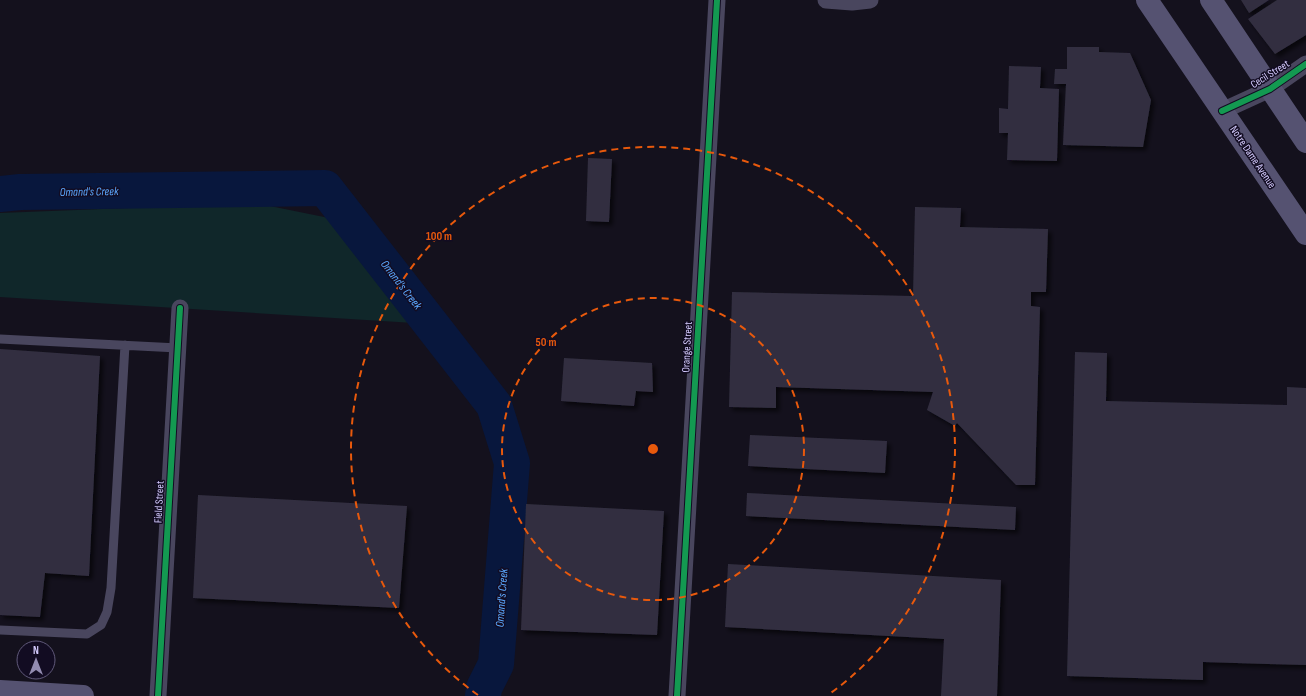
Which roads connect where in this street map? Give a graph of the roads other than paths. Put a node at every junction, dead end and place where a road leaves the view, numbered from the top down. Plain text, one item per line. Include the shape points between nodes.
1 (717, 0) edge
2 (826, 0) edge
3 (870, 0) edge
4 (1147, 0) edge
5 (1211, 0) edge
6 (1306, 64) edge
7 (1270, 89) junction
8 (1222, 111) junction
9 (1306, 142) edge
10 (1306, 234) edge
11 (180, 308) dead end
12 (0, 340) edge
13 (125, 345) junction
14 (178, 348) junction
15 (0, 630) edge
16 (7, 693) edge
17 (83, 696) edge
18 (158, 696) edge
19 (677, 696) edge

1 - 19 street, Orange Street
2 - 3 street
4 - 8 main road, Notre Dame Avenue
5 - 7 main road
6 - 7 street, Cecil Street
7 - 8 street, Cecil Street
7 - 9 main road
8 - 10 main road, Notre Dame Avenue
11 - 14 street, Field Street
12 - 13 lane
13 - 14 lane
13 - 15 lane via 111,588 107,612 101,625 87,634
14 - 18 street, Field Street
16 - 17 main road

